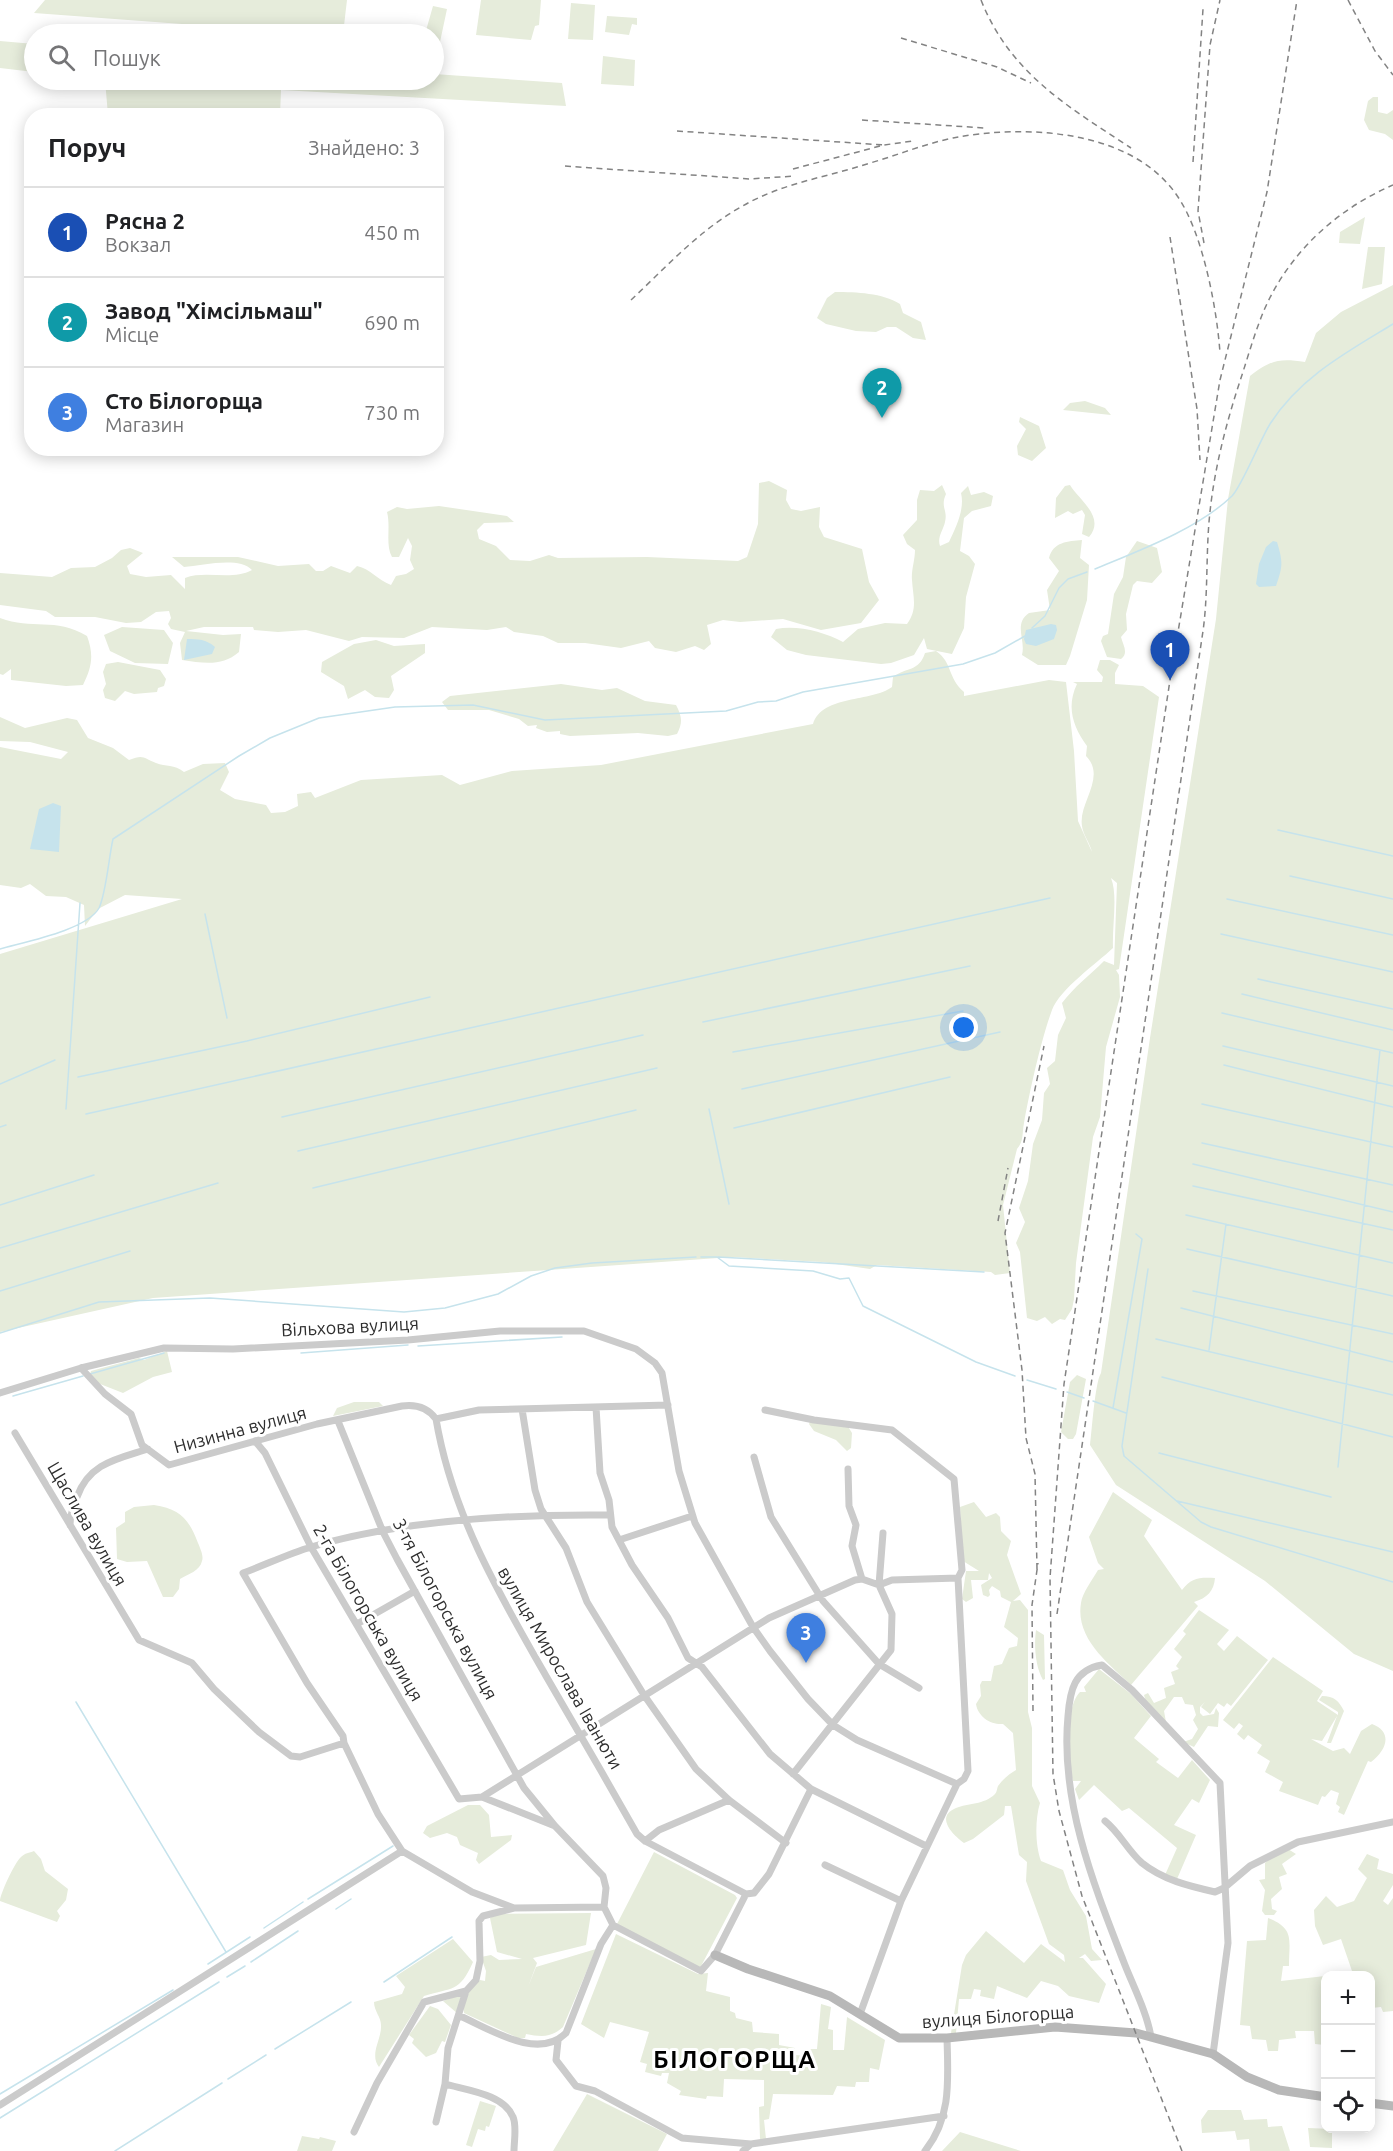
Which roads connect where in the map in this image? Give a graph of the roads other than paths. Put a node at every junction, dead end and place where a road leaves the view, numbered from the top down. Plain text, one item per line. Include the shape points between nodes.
1 (81, 1368) junction
2 (0, 1393) edge
3 (668, 1405) junction
4 (596, 1407) junction
5 (522, 1409) junction
6 (765, 1410) dead end
7 (436, 1419) junction
8 (338, 1421) junction
9 (15, 1433) dead end
10 (255, 1441) junction
11 (148, 1449) junction
12 (754, 1457) dead end
13 (848, 1469) dead end
14 (544, 1514) junction
15 (610, 1515) junction
16 (692, 1516) junction
17 (463, 1520) junction
18 (70, 1526) junction
19 (383, 1532) junction
20 (883, 1533) dead end
21 (619, 1539) junction
22 (311, 1547) junction
23 (958, 1578) junction
24 (862, 1579) junction
25 (879, 1585) junction
26 (415, 1591) junction
27 (820, 1595) junction
28 (357, 1624) junction
29 (753, 1627) junction
30 (879, 1664) junction
31 (697, 1665) junction
32 (919, 1688) dead end
33 (644, 1695) junction
34 (833, 1725) junction
35 (581, 1736) junction
36 (344, 1743) junction
37 (793, 1774) junction
38 (518, 1776) junction
39 (957, 1785) junction
40 (811, 1789) junction
41 (482, 1797) junction
42 (729, 1800) junction
43 (1105, 1821) dead end
44 (1393, 1822) edge
45 (555, 1826) junction
46 (645, 1841) junction
47 (786, 1843) junction
48 (926, 1846) junction
49 (402, 1851) junction
50 (825, 1865) dead end
51 (1224, 1888) junction
52 (746, 1894) junction
53 (901, 1901) junction
54 (604, 1907) junction
55 (514, 1908) junction
56 (613, 1925) junction
57 (715, 1955) junction
58 (466, 1990) junction
59 (860, 2014) junction
60 (460, 2016) junction
61 (1150, 2037) junction
62 (947, 2038) junction
63 (558, 2041) junction
64 (1213, 2054) junction
65 (445, 2084) junction
66 (1321, 2096) edge
67 (1375, 2104) edge
68 (0, 2105) edge
69 (1393, 2106) edge
70 (944, 2116) junction
71 (436, 2122) dead end
72 (354, 2132) dead end
73 (751, 2144) junction
74 (514, 2151) edge
75 (743, 2151) edge
76 (925, 2151) edge

1 - 2 street, Вільхова вулиця
1 - 3 street, Вільхова вулиця via 164,1348 233,1349 566,1329 626,1345 644,1355 662,1373
1 - 11 street, Низинна вулиця via 131,1414 136,1433
3 - 4 street
3 - 16 street, Вільхова вулиця via 679,1471
4 - 5 street
4 - 15 street via 600,1473
5 - 7 street via 465,1411
5 - 14 street via 535,1490
6 - 23 street via 892,1430 954,1479 962,1570
7 - 8 street, Низинна вулиця via 415,1405
7 - 17 street, вулиця Мирослава Іванюти
8 - 10 street, Низинна вулиця
8 - 19 street, 3-тя Білогорська вулиця
9 - 18 street, Щаслива вулиця
10 - 11 street, Низинна вулиця via 169,1465
10 - 22 street, 2-га Білогорська вулиця via 266,1453
11 - 18 street via 107,1461 90,1473 75,1501
12 - 27 street via 771,1517
13 - 24 street via 849,1506 856,1525 852,1546
14 - 15 street
14 - 17 street
14 - 33 street via 566,1548 587,1602
15 - 21 street
16 - 21 street
16 - 29 street, Вільхова вулиця
17 - 19 street
17 - 35 street, вулиця Мирослава Іванюти via 492,1581
18 - 36 street, Щаслива вулиця via 139,1640 192,1663 259,1732 291,1756 300,1757
19 - 22 street
19 - 26 street, 3-тя Білогорська вулиця
20 - 25 street
21 - 31 street via 688,1658
22 - 28 street, 2-га Білогорська вулиця
22 - 36 street via 243,1573
23 - 25 street via 892,1580
23 - 39 street via 968,1771
24 - 25 street
24 - 27 street
25 - 30 street via 892,1614 893,1637 891,1650
26 - 28 street
26 - 38 street, 3-тя Білогорська вулиця
27 - 29 street
27 - 30 street
28 - 41 street, 2-га Білогорська вулиця via 459,1799
29 - 31 street
29 - 34 street, Вільхова вулиця
30 - 32 street
30 - 34 street
31 - 33 street
31 - 37 street via 770,1754
33 - 35 street
33 - 42 street via 696,1769
34 - 37 street
34 - 39 street, Вільхова вулиця
35 - 38 street
35 - 46 street, вулиця Мирослава Іванюти via 637,1834
36 - 49 street via 378,1814
37 - 40 street
38 - 41 street
38 - 45 street, 3-тя Білогорська вулиця
39 - 48 street
40 - 47 street
40 - 48 street
41 - 45 street
42 - 46 street via 659,1830
42 - 47 street
43 - 51 street via 1140,1862 1161,1875 1215,1892
44 - 51 street via 1298,1842 1250,1866
45 - 54 street, 3-тя Білогорська вулиця via 603,1876
46 - 52 street, вулиця Мирослава Іванюти
47 - 52 street via 769,1874 754,1893
48 - 53 street
49 - 55 street via 472,1892
49 - 68 street
50 - 53 street
51 - 61 street via 1220,1783 1132,1690 1102,1665 1089,1667 1071,1691 1067,1766 1094,1883
51 - 64 street via 1228,1943
52 - 57 street
53 - 59 street
54 - 55 street
54 - 56 street
55 - 58 street via 483,1916 479,1921 480,1961 476,1980
56 - 57 street via 701,1971
56 - 63 street via 601,1944 566,2033
57 - 59 street, вулиця Білогорща via 830,1996
58 - 60 street
58 - 72 street via 424,2002
59 - 62 street, вулиця Білогорща via 899,2038
60 - 63 street via 523,2043
60 - 65 street via 448,2048
61 - 62 street, вулиця Білогорща via 1055,2027
61 - 64 street, вулиця Білогорща
62 - 70 street
63 - 73 street via 556,2060 576,2086 595,2091 682,2138
64 - 66 street, вулиця Білогорща via 1246,2077 1279,2090
65 - 71 street
65 - 74 street via 502,2103 514,2119
67 - 69 street
70 - 73 street
70 - 76 street via 935,2139
73 - 75 street

